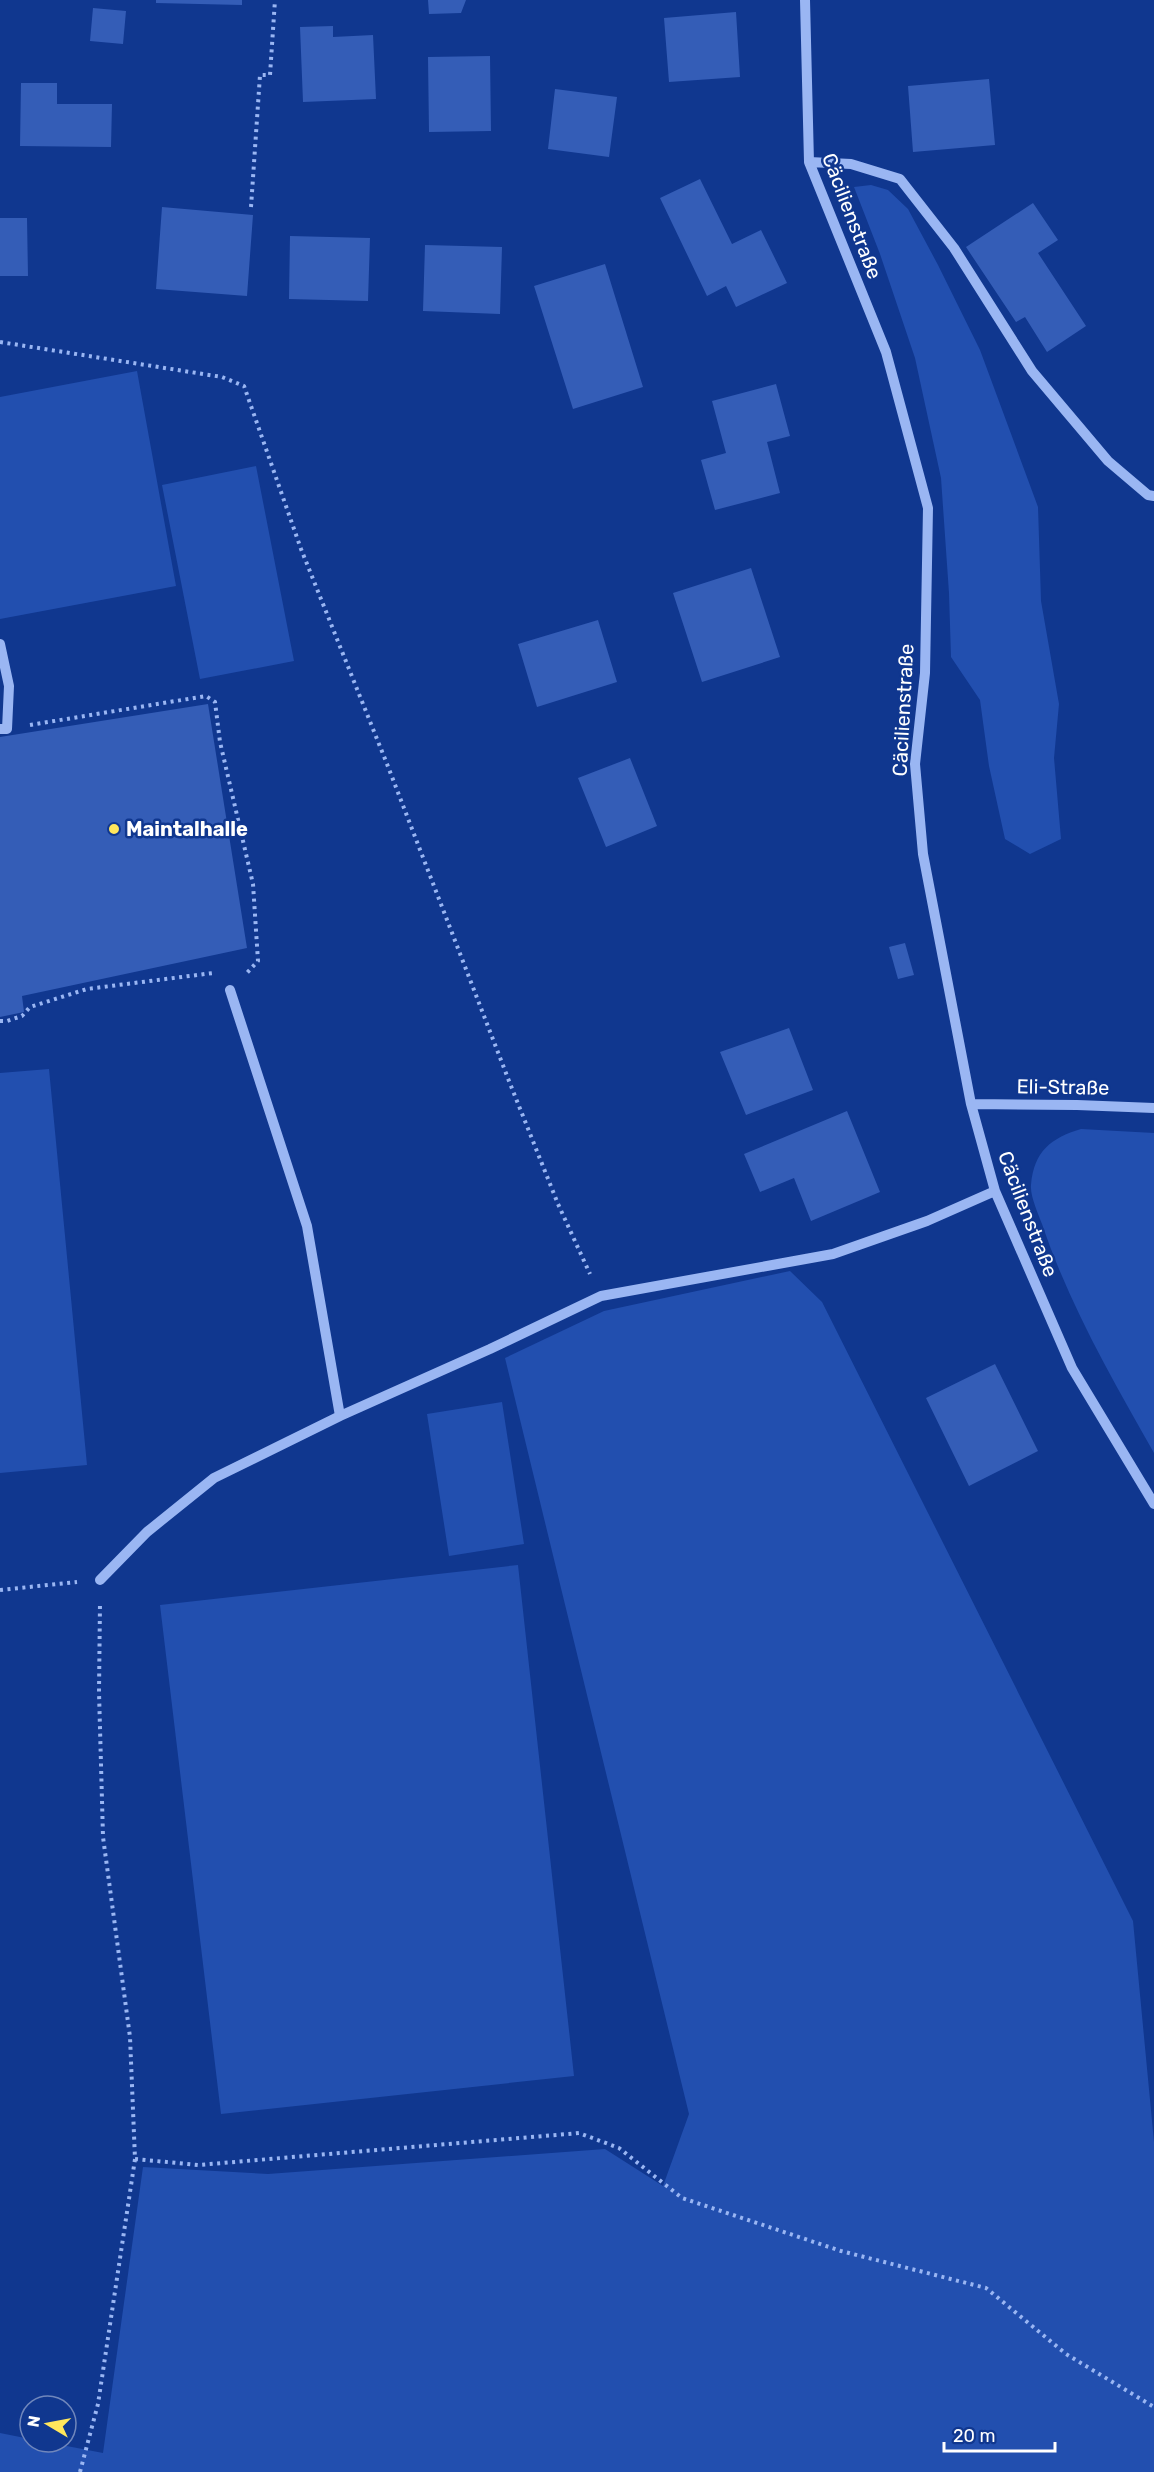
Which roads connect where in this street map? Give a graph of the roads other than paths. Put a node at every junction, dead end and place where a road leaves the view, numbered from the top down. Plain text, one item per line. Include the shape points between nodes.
1 (805, 0) edge
2 (809, 162) junction
3 (1154, 496) edge
4 (0, 644) edge
5 (3, 729) edge
6 (230, 990) road end
7 (971, 1104) junction
8 (1154, 1108) edge
9 (995, 1191) junction
10 (340, 1416) junction
11 (1154, 1504) edge
12 (100, 1580) road end

1 - 2 street, Cäcilienstraße
2 - 3 street via 851,164 900,179 954,248 1032,370 1108,461
2 - 7 street, Cäcilienstraße via 886,352 928,508 925,673 915,764 923,854
4 - 5 street via 9,686
6 - 10 street via 307,1226
7 - 8 street, Eli-Straße
7 - 9 street, Cäcilienstraße
9 - 10 street via 927,1221 833,1254 601,1296
9 - 11 street, Cäcilienstraße via 1072,1368
10 - 12 street via 214,1478 147,1532

